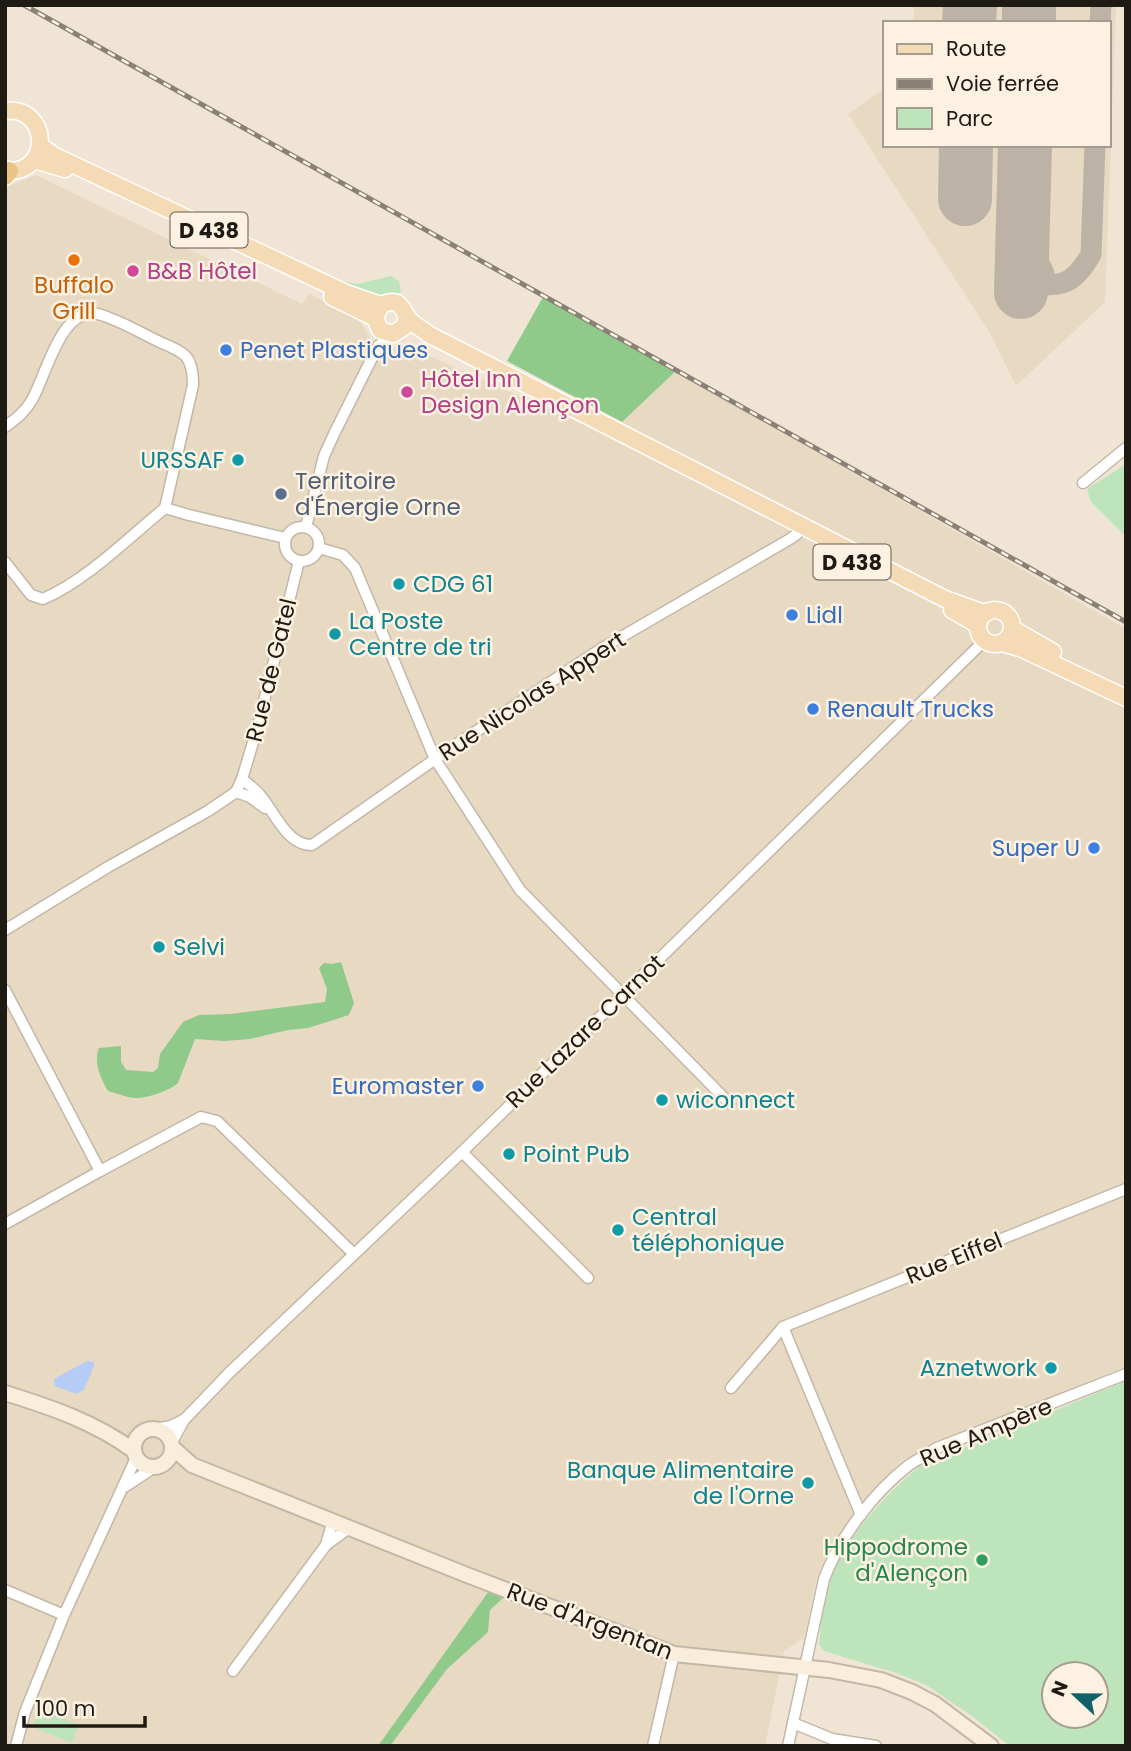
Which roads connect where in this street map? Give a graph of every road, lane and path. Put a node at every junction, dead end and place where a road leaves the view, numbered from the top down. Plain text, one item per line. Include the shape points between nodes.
1 (5, 111) edge
2 (37, 153) junction
3 (7, 173) edge
4 (378, 317) junction
5 (400, 327) junction
6 (378, 346) junction
7 (5, 426) edge
8 (1126, 448) edge
9 (1083, 483) dead end
10 (165, 508) junction
11 (306, 527) junction
12 (799, 530) junction
13 (285, 538) junction
14 (318, 548) junction
15 (299, 561) junction
16 (5, 562) edge
17 (981, 619) junction
18 (1013, 629) junction
19 (984, 641) junction
20 (1002, 643) junction
21 (1126, 690) edge
22 (1126, 698) edge
23 (435, 759) junction
24 (242, 779) junction
25 (236, 792) junction
26 (271, 812) junction
27 (5, 930) edge
28 (5, 990) edge
29 (623, 994) junction
30 (730, 1104) dead end
31 (462, 1152) junction
32 (100, 1171) junction
33 (1126, 1189) edge
34 (5, 1224) edge
35 (354, 1254) junction
36 (588, 1278) dead end
37 (783, 1327) junction
38 (1126, 1374) edge
39 (731, 1388) dead end
40 (5, 1393) edge
41 (184, 1420) junction
42 (155, 1429) junction
43 (172, 1445) junction
44 (136, 1448) junction
45 (192, 1465) junction
46 (159, 1466) junction
47 (122, 1488) junction
48 (861, 1515) junction
49 (340, 1523) junction
50 (326, 1545) junction
51 (5, 1590) edge
52 (64, 1615) junction
53 (674, 1654) junction
54 (804, 1668) junction
55 (233, 1671) dead end
56 (793, 1723) junction
57 (16, 1746) edge
58 (653, 1746) edge
59 (788, 1746) edge
60 (876, 1746) edge
61 (991, 1746) edge

1 - 2 main road via 20,112 36,125 40,135
2 - 3 main road via 27,166
2 - 4 main road, D 438 via 55,156 346,293
4 - 5 main road via 384,333
4 - 5 main road via 390,302 398,304 404,309
4 - 6 street
5 - 6 street
5 - 12 main road, D 438
6 - 11 street via 324,456
7 - 10 street via 31,401 67,324 79,315 96,314 176,349 190,358 193,385
8 - 9 street
10 - 13 street
10 - 16 street via 78,578 43,599 31,595
11 - 13 street via 295,528
11 - 14 street via 317,536
12 - 17 main road, D 438
12 - 23 street, Rue Nicolas Appert via 621,636
13 - 15 street via 286,551
14 - 15 street via 315,556
14 - 23 street via 343,555 355,568
15 - 24 street, Rue de Gatel
17 - 18 main road via 989,611 1001,611 1010,618
17 - 19 main road
18 - 20 main road
18 - 21 main road
19 - 20 main road
19 - 29 street, Rue Lazare Carnot
20 - 22 main road
23 - 26 street, Rue Nicolas Appert via 312,845 296,840
23 - 29 street via 520,890
24 - 25 street
24 - 26 street, Rue Nicolas Appert
25 - 26 street, Rue Nicolas Appert
25 - 27 street
28 - 32 street
29 - 30 street
29 - 31 street, Rue Lazare Carnot
31 - 35 street, Rue Lazare Carnot
31 - 36 street
32 - 34 street
32 - 35 street via 201,1117 210,1118
33 - 37 street, Rue Eiffel
35 - 41 street, Rue Lazare Carnot
37 - 39 street
37 - 48 street
38 - 48 street, Rue Ampère via 937,1448 909,1465
40 - 44 main road via 71,1415
41 - 42 street, Rue Lazare Carnot
41 - 43 street, Rue Lazare Carnot
42 - 43 main road
42 - 44 main road via 148,1429
43 - 45 main road, Rue d'Argentan
43 - 46 main road via 170,1457
44 - 46 main road via 143,1465
44 - 47 street
45 - 46 main road, Rue d'Argentan
45 - 49 main road, Rue d'Argentan
46 - 47 street
47 - 52 street
48 - 54 street, Rue Ampère via 824,1579
49 - 50 street
49 - 50 street via 345,1531
49 - 53 main road, Rue d'Argentan
50 - 55 street
51 - 52 street
52 - 57 street
53 - 54 main road, Rue d'Argentan
53 - 58 street
54 - 56 street, Rue Ampère
54 - 61 main road, Rue d'Argentan via 880,1680 912,1692
56 - 59 street, Rue Ampère
56 - 60 street via 832,1739

